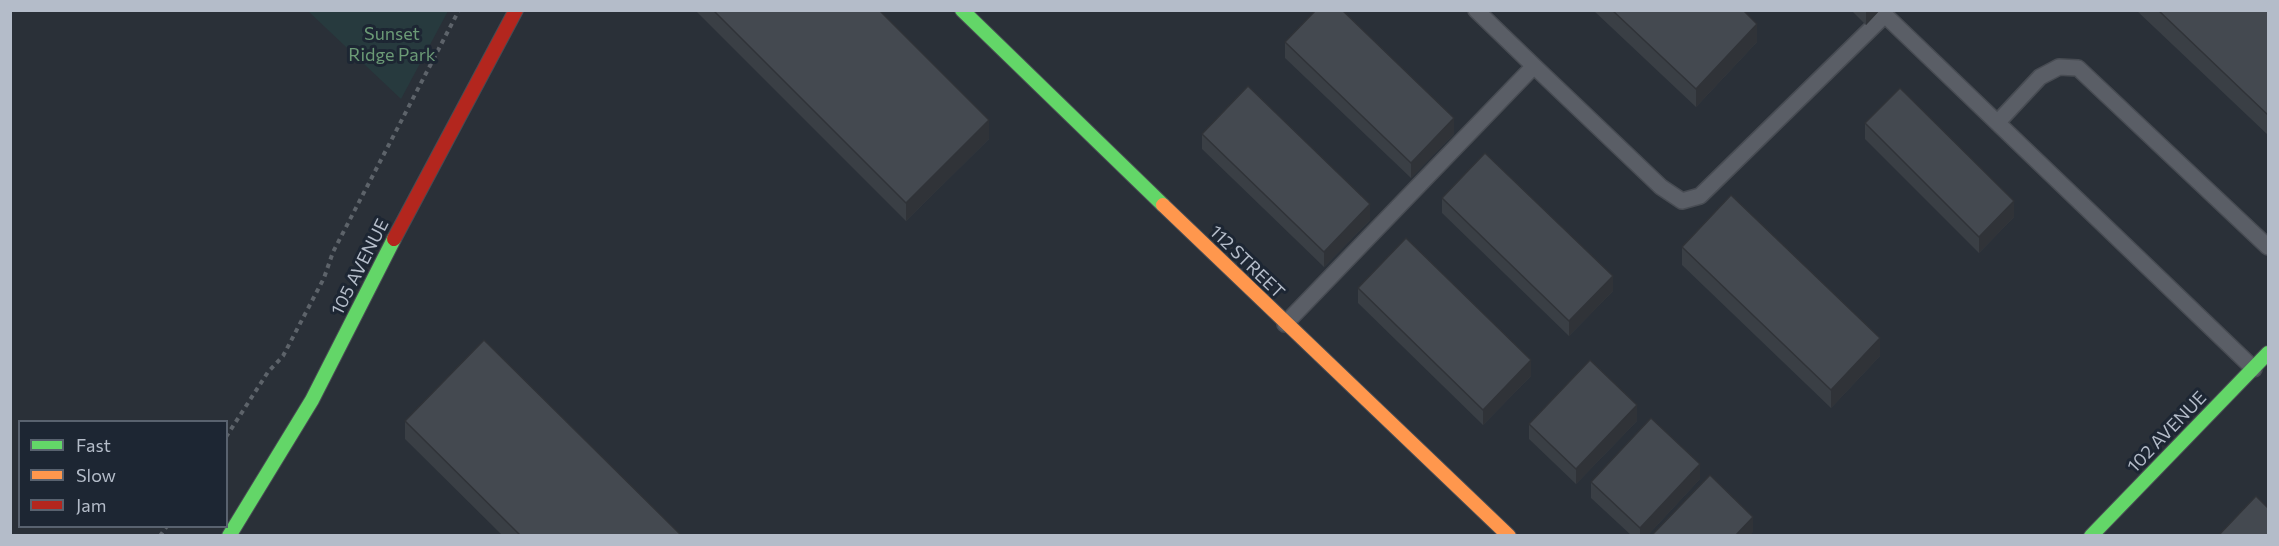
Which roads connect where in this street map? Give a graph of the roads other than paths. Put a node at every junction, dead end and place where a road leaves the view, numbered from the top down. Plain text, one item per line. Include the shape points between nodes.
1 (516, 10) edge
2 (962, 10) edge
3 (1476, 10) edge
4 (1888, 13) edge
5 (1534, 66) junction
6 (1998, 122) junction
7 (2268, 247) edge
8 (1285, 324) junction
9 (2268, 353) edge
10 (2254, 369) junction
11 (229, 536) edge
12 (1509, 536) edge
13 (2091, 536) edge

1 - 11 street, 105 AVENUE via 312,400
2 - 8 street, 112 STREET
3 - 5 lane
4 - 5 lane via 1700,196 1682,201 1661,187
4 - 6 lane
5 - 8 lane
6 - 7 lane via 2040,77 2059,68 2078,68
6 - 10 lane
8 - 12 street, 112 STREET
9 - 10 street, 102 AVENUE
10 - 13 street, 102 AVENUE

